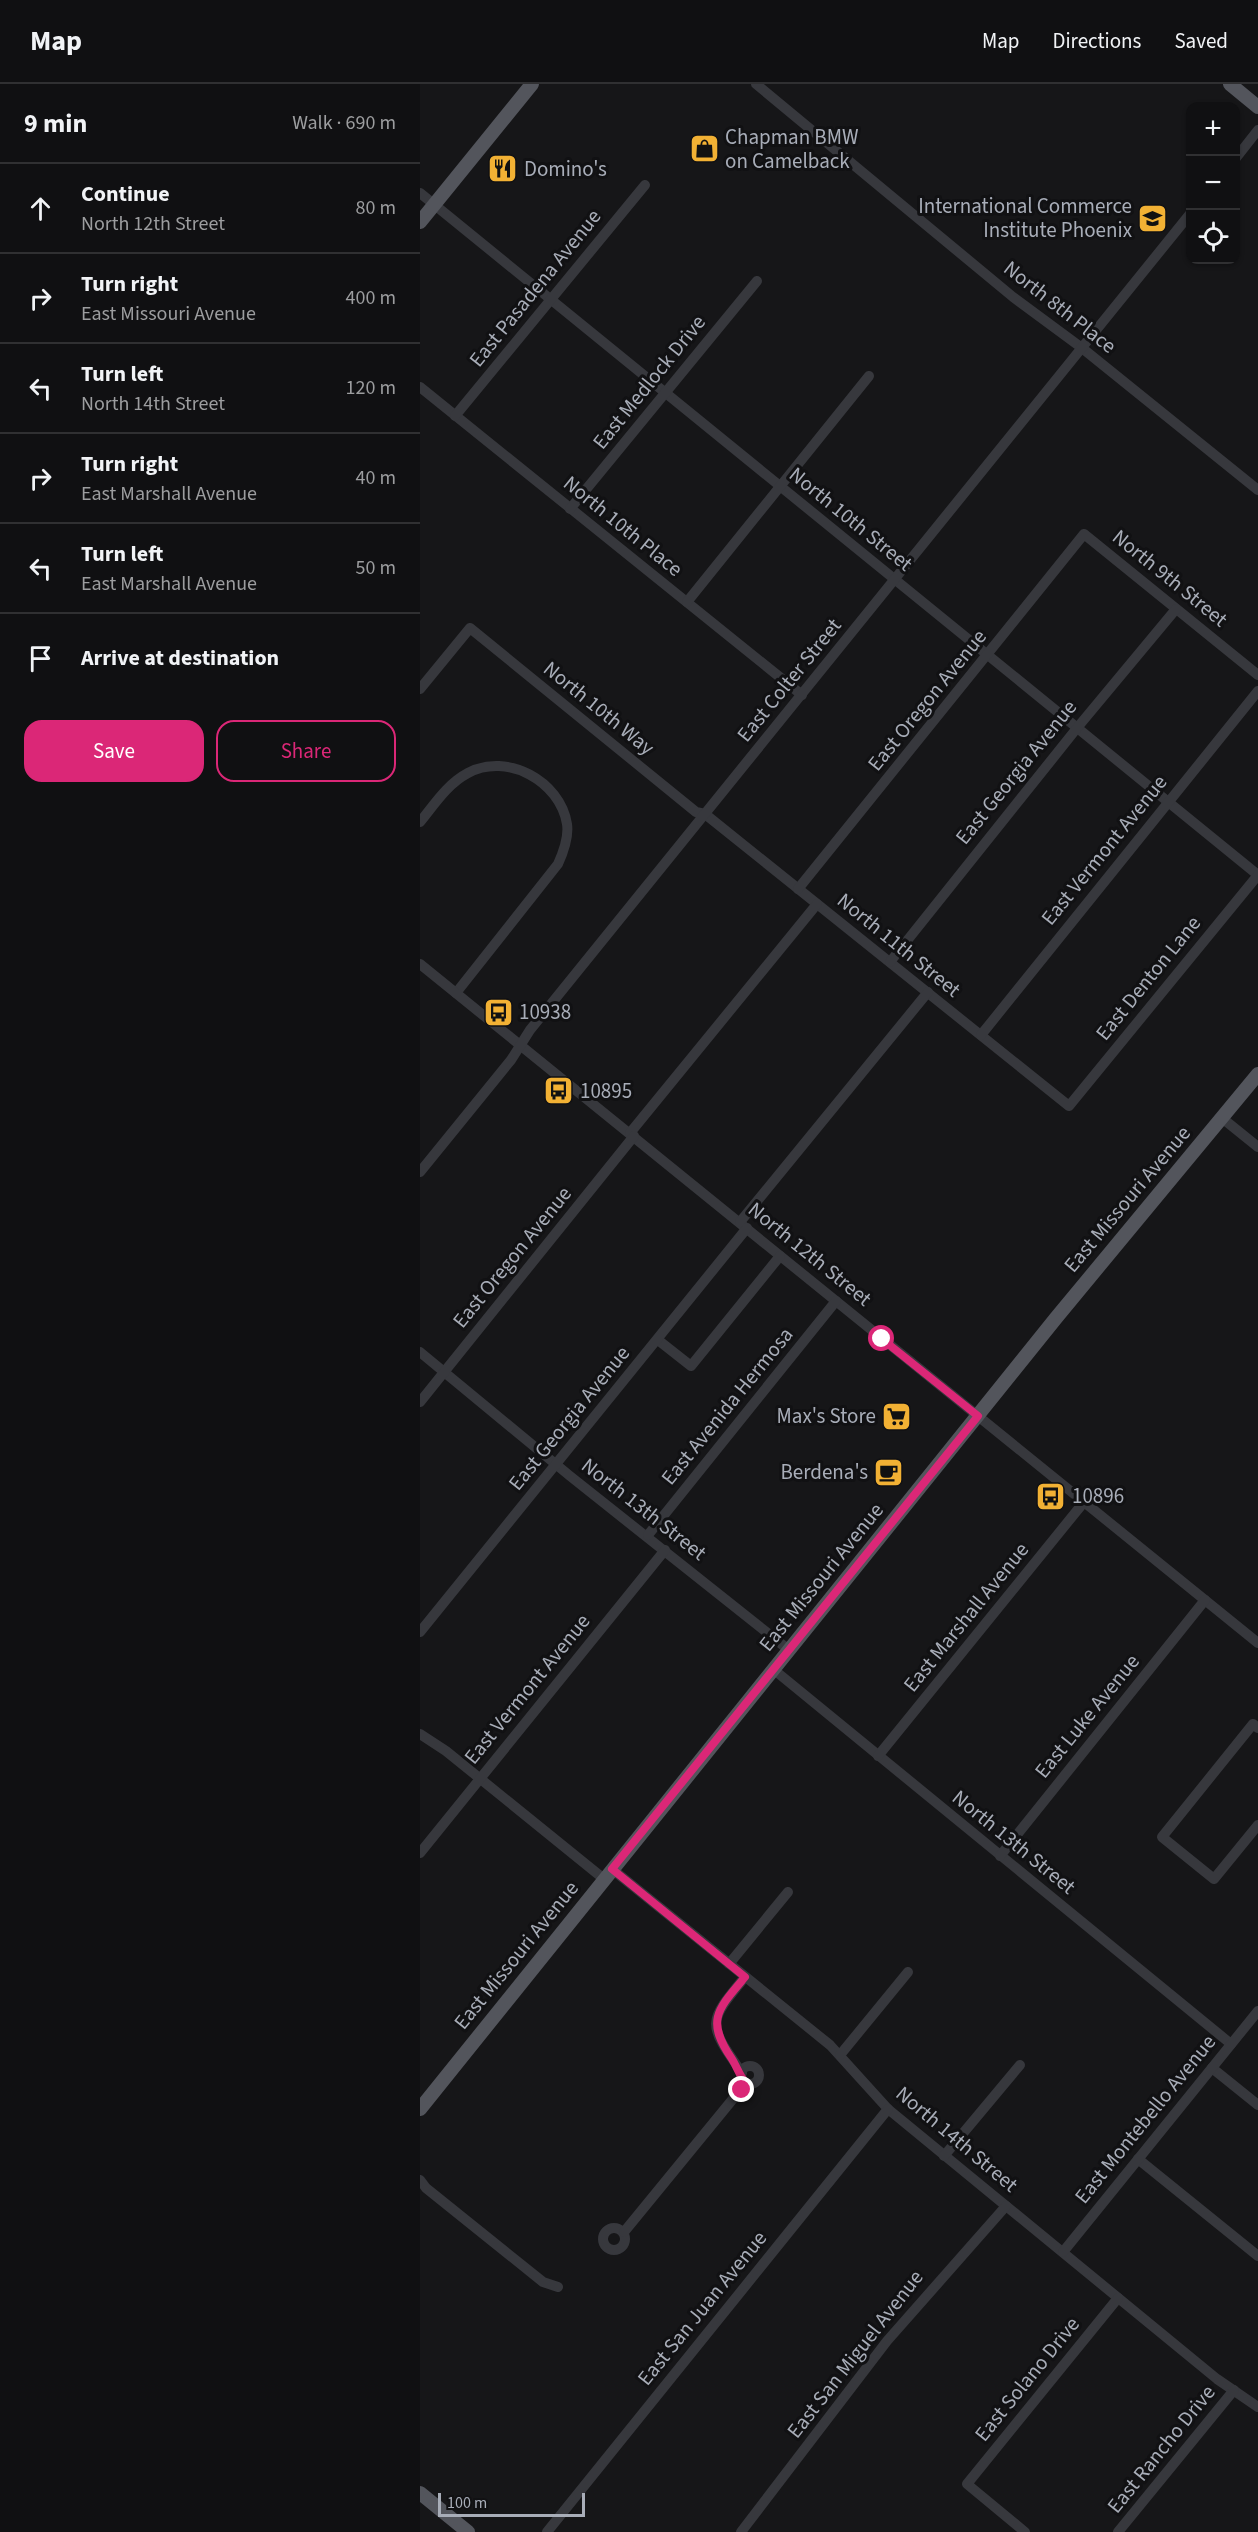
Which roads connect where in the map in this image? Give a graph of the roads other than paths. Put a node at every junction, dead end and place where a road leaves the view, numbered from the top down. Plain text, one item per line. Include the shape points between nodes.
1 (532, 84) edge
2 (756, 84) edge
3 (1230, 84) edge
4 (1258, 107) edge
5 (1258, 130) edge
6 (1238, 156) edge
7 (645, 185) dead end
8 (420, 193) edge
9 (434, 205) junction
10 (1186, 219) edge
11 (420, 222) edge
12 (757, 281) dead end
13 (552, 299) junction
14 (1082, 348) junction
15 (869, 376) dead end
16 (420, 387) edge
17 (666, 392) junction
18 (455, 416) junction
19 (781, 487) junction
20 (1258, 490) edge
21 (570, 509) junction
22 (1084, 534) joint
23 (895, 581) junction
24 (687, 602) junction
25 (1176, 609) junction
26 (987, 656) junction
27 (1258, 675) edge
28 (420, 689) edge
29 (1258, 691) edge
30 (801, 695) junction
31 (1077, 728) junction
32 (1168, 801) junction
33 (705, 814) junction
34 (420, 822) edge
35 (1258, 875) edge
36 (798, 889) junction
37 (818, 904) junction
38 (890, 962) junction
39 (420, 964) edge
40 (928, 992) junction
41 (456, 993) junction
42 (981, 1035) junction
43 (520, 1045) junction
44 (1258, 1074) edge
45 (1069, 1106) joint
46 (1222, 1118) junction
47 (632, 1135) junction
48 (1258, 1147) edge
49 (420, 1172) edge
50 (744, 1225) junction
51 (780, 1256) junction
52 (836, 1301) junction
53 (658, 1340) junction
54 (420, 1352) edge
55 (445, 1372) junction
56 (420, 1402) edge
57 (978, 1416) junction
58 (558, 1463) junction
59 (1084, 1502) junction
60 (648, 1535) junction
61 (665, 1550) junction
62 (1205, 1600) junction
63 (420, 1632) edge
64 (1258, 1643) edge
65 (789, 1650) junction
66 (773, 1670) junction
67 (1256, 1726) edge
68 (420, 1734) edge
69 (878, 1756) junction
70 (480, 1779) junction
71 (1258, 1825) edge
72 (420, 1853) edge
73 (1000, 1856) junction
74 (608, 1874) junction
75 (788, 1892) dead end
76 (729, 1964) junction
77 (908, 1972) dead end
78 (745, 1977) junction
79 (1258, 2011) edge
80 (1231, 2044) junction
81 (840, 2055) junction
82 (1020, 2065) dead end
83 (1212, 2068) junction
84 (1258, 2105) edge
85 (420, 2109) edge
86 (888, 2109) junction
87 (944, 2156) junction
88 (1138, 2159) junction
89 (420, 2180) edge
90 (1005, 2206) junction
91 (624, 2232) dead end
92 (1063, 2252) junction
93 (1258, 2256) edge
94 (558, 2287) dead end
95 (1118, 2298) junction
96 (1234, 2390) junction
97 (1258, 2407) edge
98 (420, 2493) edge
99 (468, 2532) edge
100 (547, 2532) edge
101 (741, 2532) edge
102 (1025, 2532) edge
103 (1118, 2532) edge

1 - 9 main road
2 - 14 street, North 8th Place via 1012,297
3 - 4 main road
5 - 6 street
7 - 13 street, East Pasadena Avenue
8 - 9 street, North 10th Street
9 - 11 main road
9 - 13 street, North 10th Street
10 - 14 street, East Colter Street
12 - 17 street, East Medlock Drive
13 - 17 street, North 10th Street
13 - 18 street, East Pasadena Avenue
14 - 20 street, North 8th Place
14 - 23 street, East Colter Street
15 - 19 street
16 - 18 street, North 10th Place
17 - 19 street, North 10th Street
17 - 21 street, East Medlock Drive
18 - 21 street, North 10th Place
19 - 23 street, North 10th Street
19 - 24 street
21 - 24 street, North 10th Place
22 - 25 street, North 9th Street
22 - 26 street, East Oregon Avenue
23 - 26 street, North 10th Street
23 - 30 street, East Colter Street
24 - 30 street, North 10th Place
25 - 27 street, North 9th Street
25 - 31 street, East Georgia Avenue
26 - 31 street, North 10th Street
26 - 36 street, East Oregon Avenue
28 - 33 street, North 10th Way via 470,628 696,812
29 - 32 street, East Vermont Avenue
30 - 33 street, East Colter Street
31 - 32 street, North 10th Street
31 - 38 street, East Georgia Avenue
32 - 35 street, North 10th Street
32 - 42 street, East Vermont Avenue
33 - 36 street, North 11th Street
33 - 43 street, East Colter Street
34 - 41 street via 454,782 483,767 496,765 523,771 546,787 560,805 567,825 561,858 546,882
35 - 45 street, East Denton Lane
36 - 37 street, North 11th Street
37 - 38 street, North 11th Street
37 - 47 street, East Oregon Avenue
38 - 40 street, North 11th Street
39 - 41 street, North 12th Street
40 - 42 street, North 11th Street
40 - 50 street, East Georgia Avenue
41 - 43 street, North 12th Street
42 - 45 street, North 11th Street
43 - 47 street, North 12th Street
43 - 49 street, East Colter Street
44 - 46 main road, East Missouri Avenue
46 - 48 street
46 - 57 main road, East Missouri Avenue
47 - 50 street, North 12th Street
47 - 55 street, East Oregon Avenue
50 - 51 street, North 12th Street
50 - 53 street, East Georgia Avenue
51 - 52 street, North 12th Street
51 - 53 street via 691,1366
52 - 57 street, North 12th Street
52 - 60 street, East Avenida Hermosa
53 - 58 street, East Georgia Avenue
54 - 55 street, North 13th Street
55 - 56 street, East Oregon Avenue
55 - 58 street, North 13th Street
57 - 59 street, North 12th Street
57 - 65 main road, East Missouri Avenue
58 - 60 street, North 13th Street
58 - 63 street, East Georgia Avenue
59 - 62 street, North 12th Street
59 - 69 street, East Marshall Avenue
60 - 61 street, North 13th Street
61 - 65 street, North 13th Street
61 - 70 street, East Vermont Avenue
62 - 64 street, North 12th Street
62 - 73 street, East Luke Avenue
65 - 66 main road, East Missouri Avenue
66 - 69 street, North 13th Street
66 - 74 main road, East Missouri Avenue
67 - 71 street via 1162,1837 1214,1879
68 - 70 street, North 14th Street
69 - 73 street, North 13th Street
70 - 72 street, East Vermont Avenue
70 - 74 street, North 14th Street
73 - 80 street, North 13th Street
74 - 76 street, North 14th Street
74 - 85 main road, East Missouri Avenue
75 - 76 street
76 - 78 street, North 14th Street
77 - 81 street
78 - 81 street, North 14th Street
78 - 91 street via 719,2009 715,2022 723,2046 744,2078
79 - 80 street, East Montebello Avenue
80 - 83 street, East Montebello Avenue
81 - 86 street, North 14th Street
82 - 87 street
83 - 84 street
83 - 88 street, East Montebello Avenue
86 - 87 street, North 14th Street
86 - 100 street, East San Juan Avenue
87 - 90 street, North 14th Street
88 - 92 street, East Montebello Avenue
88 - 93 street
89 - 94 street via 543,2282
90 - 92 street, North 14th Street
90 - 101 street, East San Miguel Avenue via 886,2341
92 - 95 street, North 14th Street
95 - 96 street, North 14th Street
95 - 102 street, East Solano Drive via 967,2484
96 - 97 street, North 14th Street
96 - 103 street, East Rancho Drive
98 - 99 main road

